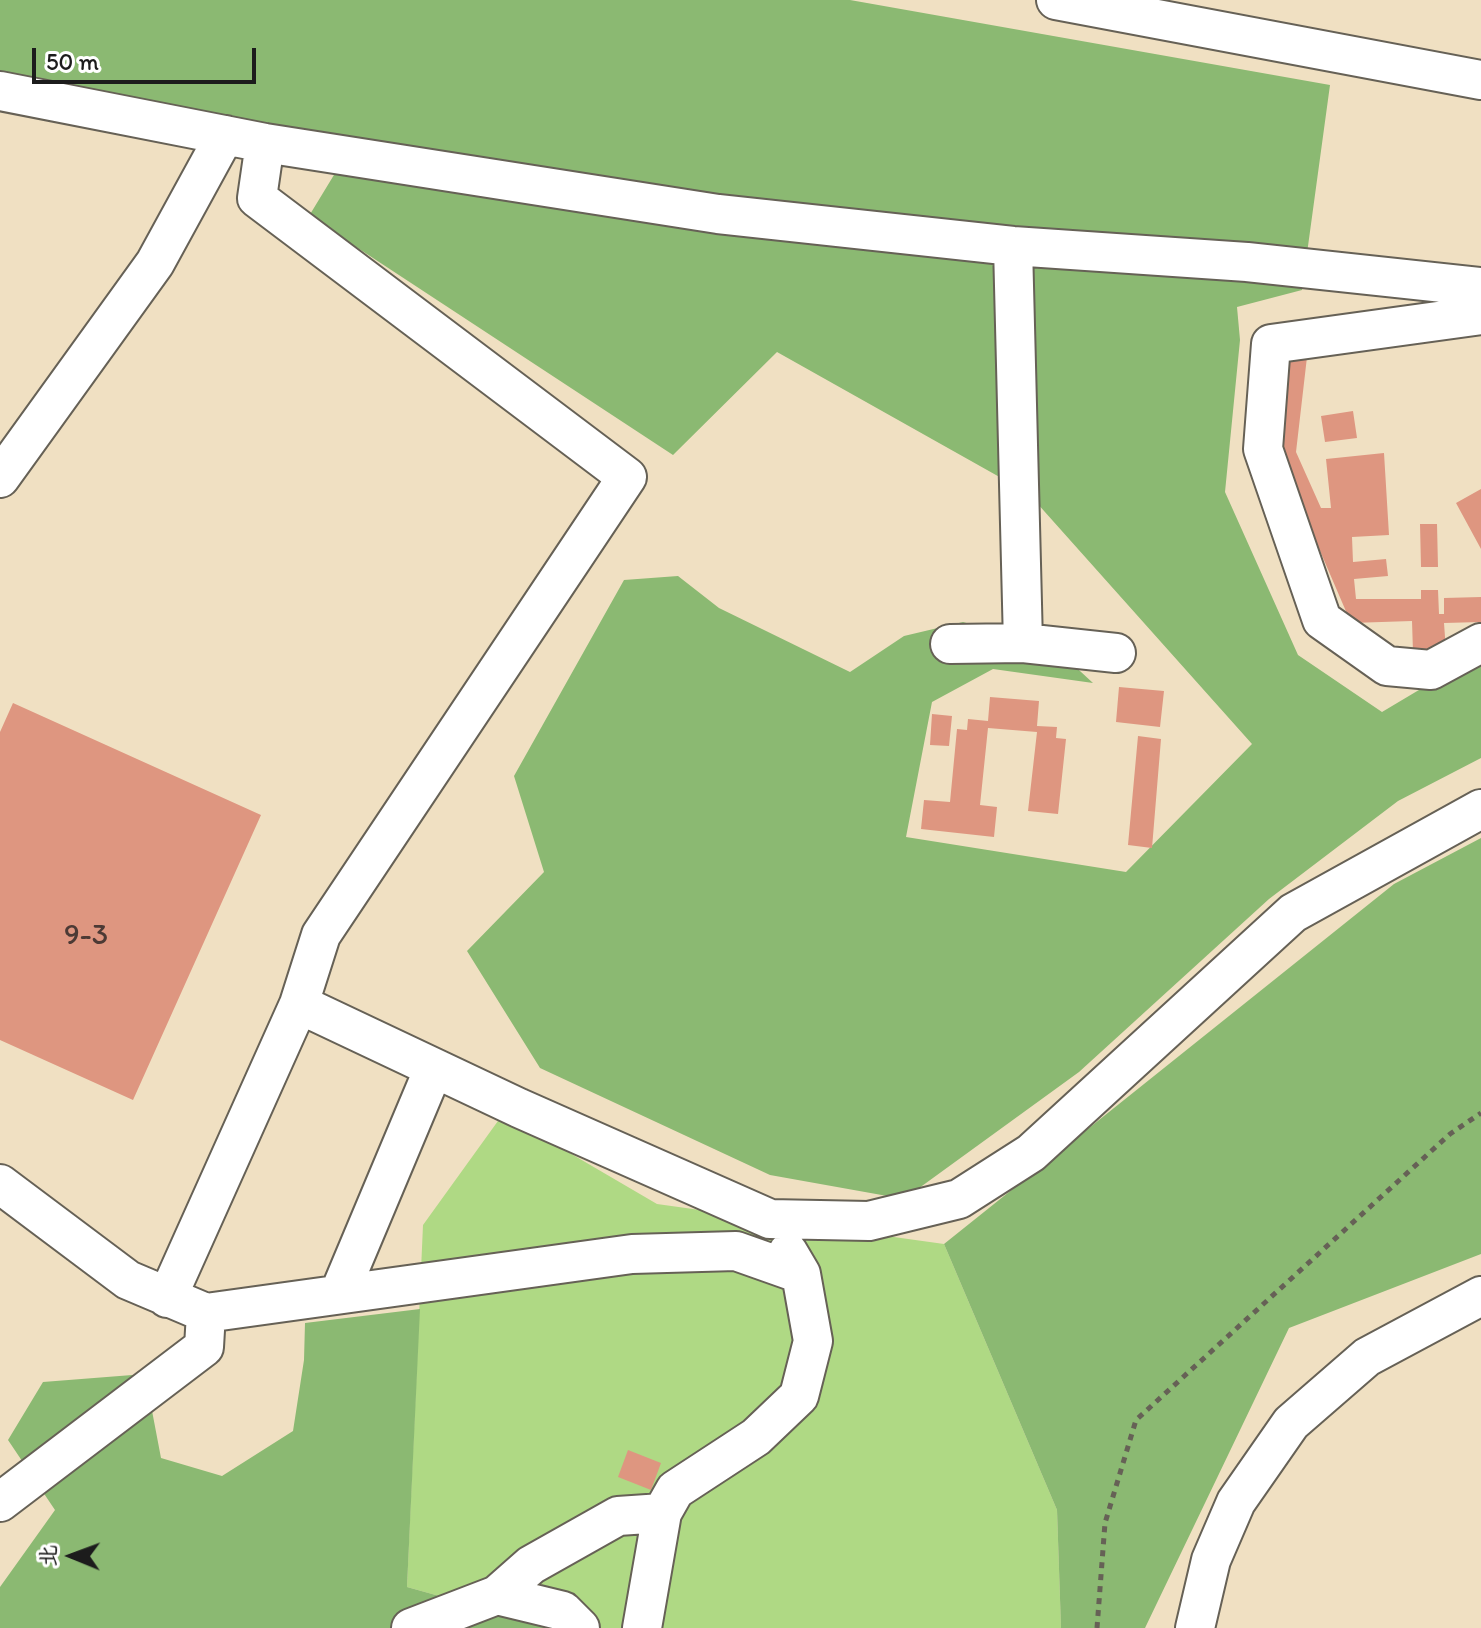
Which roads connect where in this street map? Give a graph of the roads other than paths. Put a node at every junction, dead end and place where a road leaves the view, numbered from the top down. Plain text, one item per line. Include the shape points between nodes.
1 (1056, 0) edge
2 (1481, 80) edge
3 (0, 91) edge
4 (225, 135) junction
5 (265, 143) junction
6 (1013, 246) junction
7 (1481, 287) edge
8 (1481, 315) edge
9 (0, 478) edge
10 (1023, 643) junction
11 (1481, 643) edge
12 (950, 644) dead end
13 (1116, 653) dead end
14 (1481, 809) edge
15 (299, 1004) junction
16 (434, 1068) junction
17 (0, 1184) edge
18 (770, 1219) junction
19 (801, 1274) junction
20 (339, 1294) junction
21 (1481, 1296) edge
22 (167, 1298) junction
23 (206, 1313) junction
24 (0, 1502) edge
25 (662, 1513) junction
26 (497, 1595) junction
27 (411, 1628) edge
28 (580, 1628) edge
29 (642, 1628) edge
30 (1195, 1628) edge

1 - 2 street
3 - 4 street
4 - 5 street
4 - 9 street via 155,263
5 - 6 street via 718,214
5 - 15 street via 257,198 627,477 321,935
6 - 7 street via 1247,262
6 - 10 street
8 - 11 street via 1271,344 1263,449 1322,620 1387,666 1431,670
10 - 12 street
10 - 13 street
14 - 18 street via 1293,913 1031,1153 959,1199 869,1221
15 - 16 street
15 - 22 street
16 - 18 street
16 - 20 street
17 - 22 street via 128,1280
18 - 19 street
19 - 20 street via 736,1251 632,1254
19 - 25 street via 813,1341 799,1396 756,1437 675,1490
20 - 23 street
21 - 30 street via 1367,1357 1291,1423 1236,1502 1211,1560
22 - 23 street
23 - 24 street via 204,1347
25 - 26 street via 618,1516 531,1565
25 - 29 street
26 - 27 street
26 - 28 street via 563,1611

